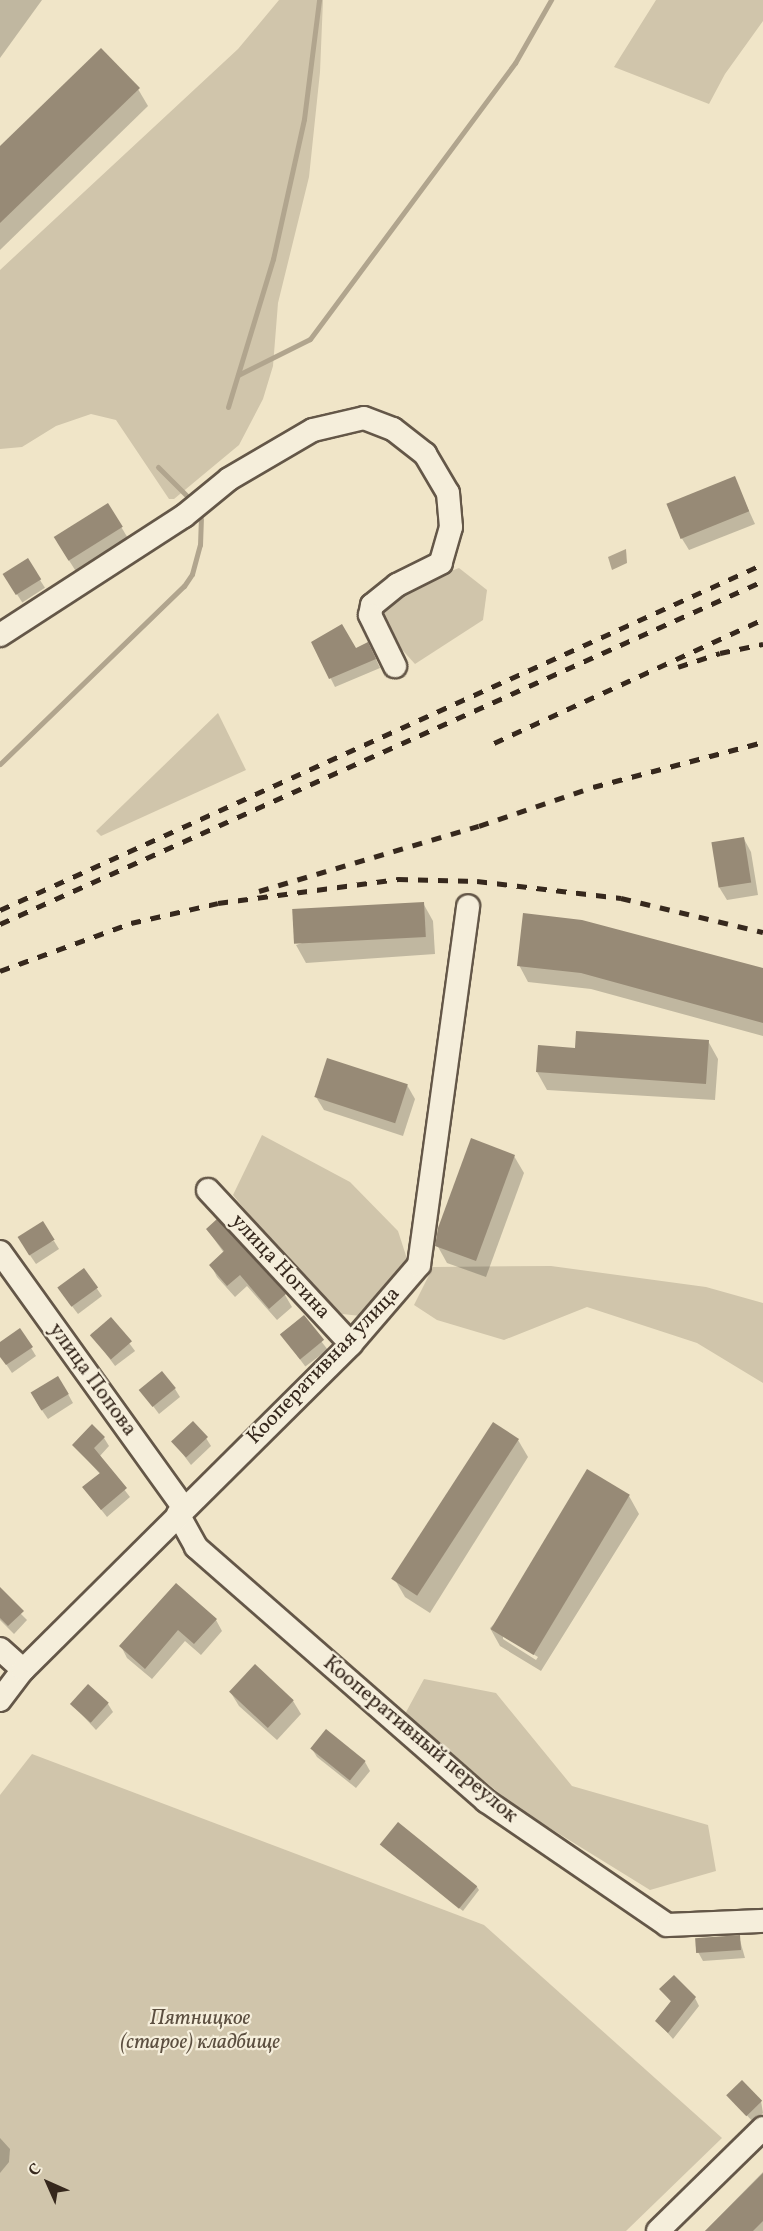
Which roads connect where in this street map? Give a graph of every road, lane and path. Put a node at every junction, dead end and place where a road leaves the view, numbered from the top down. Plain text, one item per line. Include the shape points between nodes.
1 (0, 635) edge
2 (395, 666) dead end
3 (468, 906) dead end
4 (208, 1190) dead end
5 (0, 1252) edge
6 (351, 1344) junction
7 (181, 1511) junction
8 (0, 1649) edge
9 (23, 1670) junction
10 (0, 1700) edge
11 (763, 1921) edge
12 (763, 2128) edge
13 (658, 2231) edge

1 - 2 street via 184,516 229,479 313,430 364,418 393,429 425,454 447,493 451,527 441,563 397,585 372,605 370,615
3 - 6 street, Кооперативная улица via 419,1265
4 - 6 street, улица Ногина
5 - 7 street, улица Попова
6 - 7 street, Кооперативная улица
7 - 9 street, Кооперативная улица
7 - 11 street, Кооперативный переулок via 196,1547 495,1807 667,1925
8 - 9 street
9 - 10 street, Кооперативная улица
12 - 13 street

